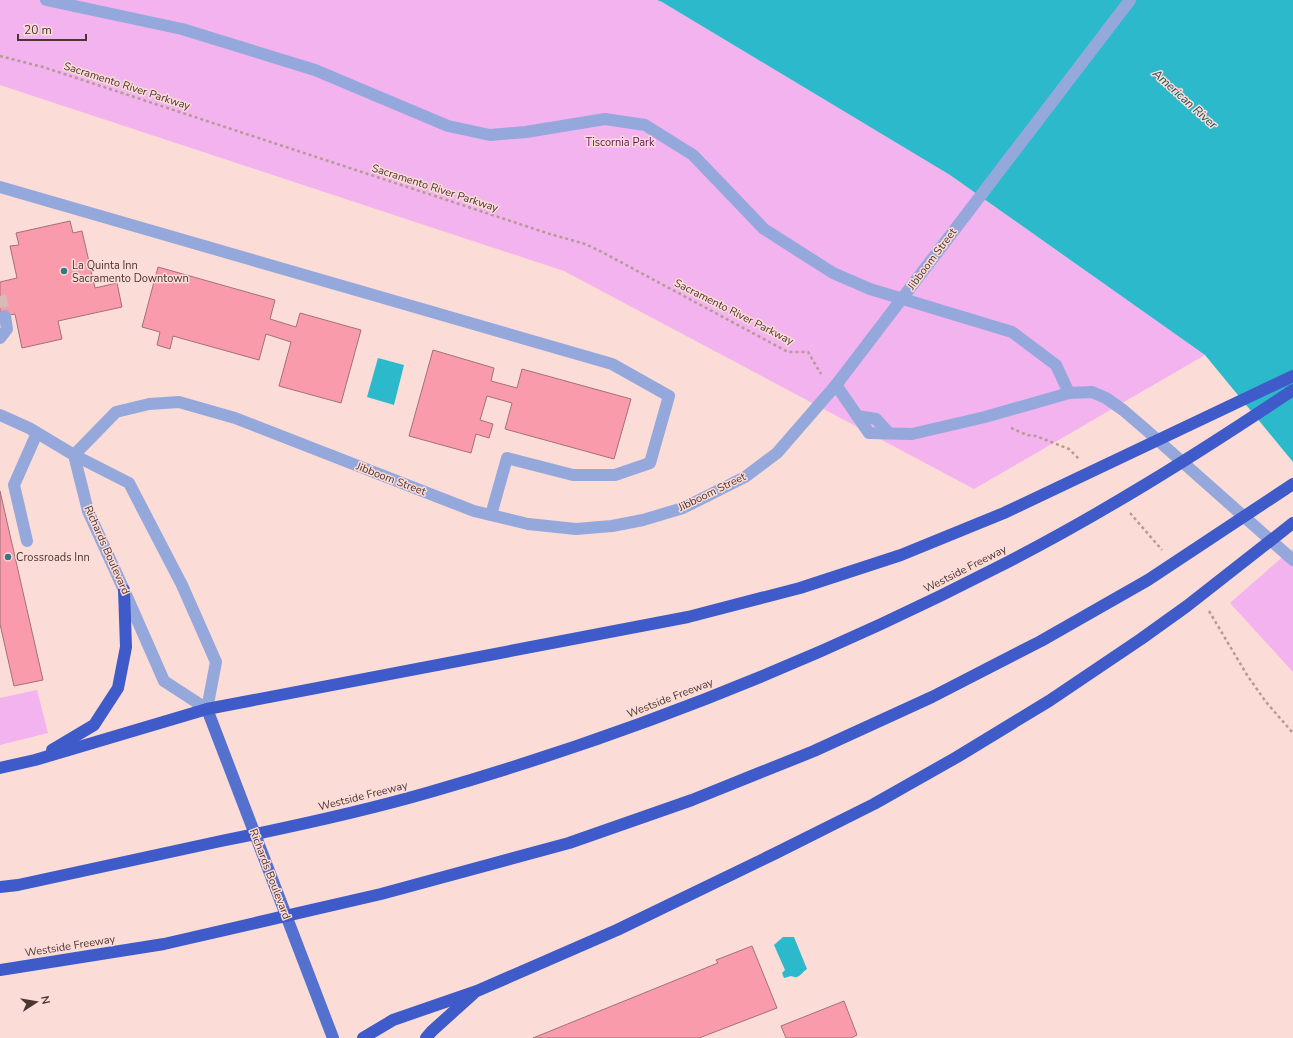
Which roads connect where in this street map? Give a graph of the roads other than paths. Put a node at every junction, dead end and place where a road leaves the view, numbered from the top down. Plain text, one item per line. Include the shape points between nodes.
1 (46, 0) edge
2 (1130, 0) edge
3 (0, 187) edge
4 (5, 316) tunnel mouth
5 (0, 338) edge
6 (1293, 376) edge
7 (836, 385) junction
8 (1293, 390) edge
9 (1069, 393) junction
10 (0, 415) edge
11 (37, 433) junction
12 (74, 455) junction
13 (1293, 484) edge
14 (491, 515) junction
15 (1293, 523) edge
16 (28, 541) dead end
17 (1293, 560) edge
18 (124, 590) junction
19 (207, 710) junction
20 (35, 760) junction
21 (0, 768) edge
22 (0, 887) edge
23 (0, 970) edge
24 (477, 991) junction
25 (333, 1038) edge
26 (362, 1038) edge
27 (426, 1038) edge

1 - 9 street via 174,28 315,70 448,126 490,135 606,119 645,125 693,155 764,229 833,273 870,289 1012,332 1056,365
2 - 7 street, Jibboom Street
3 - 14 street via 612,364 669,396 650,463 615,475 573,475 507,458
4 - 5 street via 7,329
6 - 19 highway via 1004,513 901,555 800,588 688,617
7 - 9 street via 857,416 876,419 889,433 912,434 985,418
7 - 14 street, Jibboom Street via 777,453 745,477 683,508 643,520 576,529 528,524
8 - 22 highway, Westside Freeway via 1129,495 998,567 893,619 754,680 645,722 537,760 428,793 315,822
9 - 17 street via 1092,392 1123,410
10 - 11 street
11 - 12 street
11 - 16 street via 14,485
12 - 14 street, Jibboom Street via 116,412 149,404 179,402 235,418 450,502
12 - 18 street, Richards Boulevard via 88,511
12 - 19 street via 129,483 172,566 216,662
13 - 23 highway, Westside Freeway via 1148,580 1041,641 932,697 814,751 692,800 569,843 382,894 164,944
15 - 24 highway via 1141,639 1049,701 957,757 874,804 776,853 617,930
18 - 19 street, Richards Boulevard via 164,681
18 - 20 highway via 126,647 118,688 94,725
19 - 20 highway
19 - 25 main road, Richards Boulevard
20 - 21 highway
24 - 26 highway via 393,1020
24 - 27 highway

